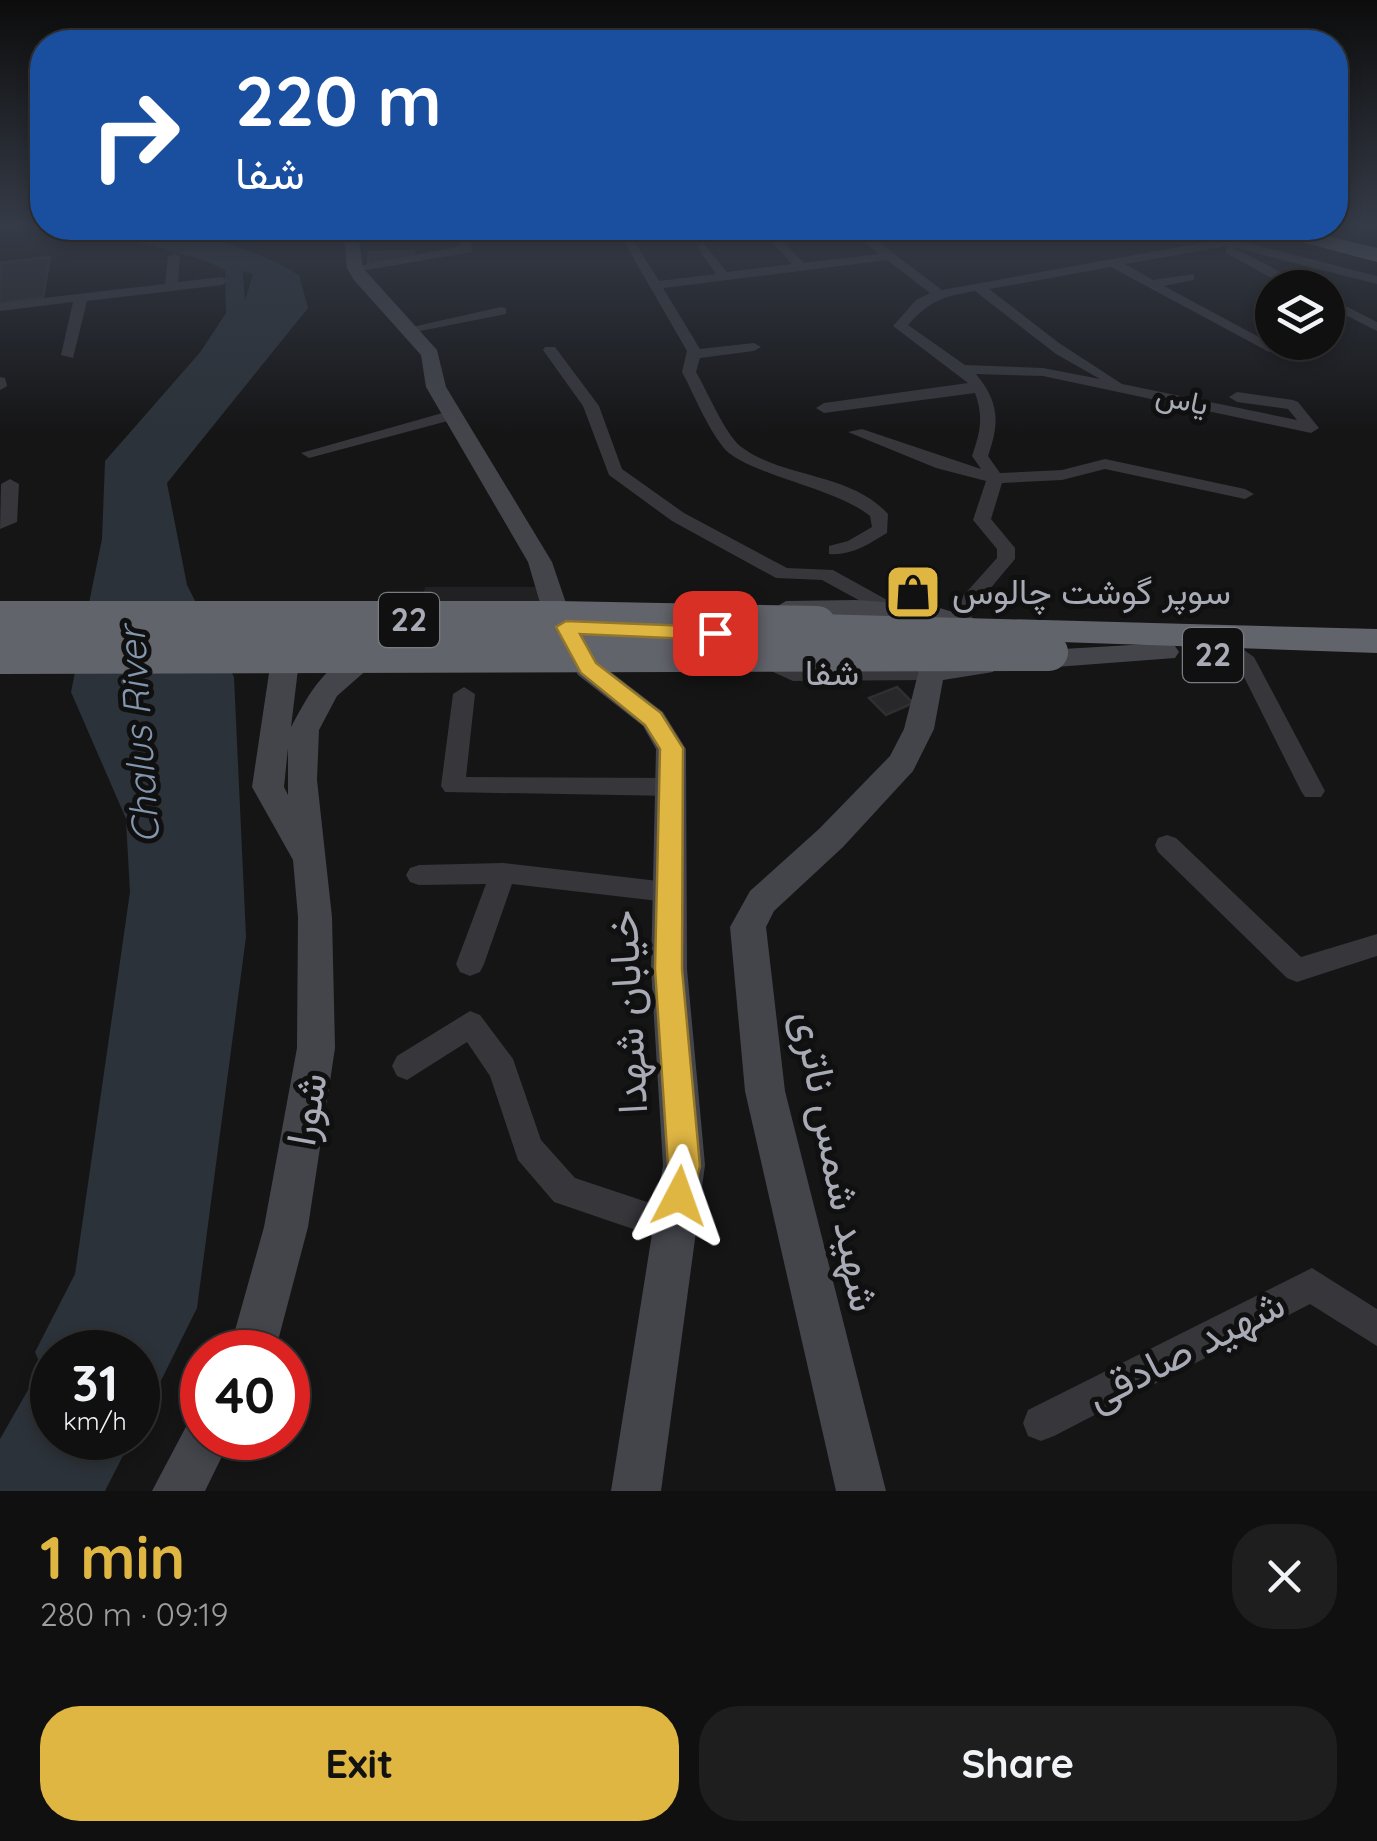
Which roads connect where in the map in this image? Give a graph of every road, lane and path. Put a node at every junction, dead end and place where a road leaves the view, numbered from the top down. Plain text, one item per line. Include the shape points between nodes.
1 (102, 295) edge
2 (379, 295) edge
3 (660, 295) edge
4 (938, 295) edge
5 (989, 295) edge
6 (1170, 295) edge
7 (80, 297) junction
8 (0, 307) edge
9 (501, 310) dead end
10 (1345, 311) edge
11 (1377, 328) edge
12 (410, 329) junction
13 (1255, 341) edge
14 (754, 347) dead end
15 (550, 350) dead end
16 (693, 354) junction
17 (68, 355) dead end
18 (966, 369) junction
19 (975, 387) junction
20 (1121, 387) junction
21 (1237, 397) dead end
22 (824, 408) dead end
23 (453, 416) junction
24 (856, 432) dead end
25 (308, 452) dead end
26 (994, 478) junction
27 (10, 484) dead end
28 (1244, 494) dead end
29 (0, 524) edge
30 (836, 550) dead end
31 (333, 607) junction
32 (0, 608) edge
33 (373, 609) junction
34 (891, 610) junction
35 (437, 616) junction
36 (560, 617) junction
37 (0, 620) edge
38 (967, 624) junction
39 (1038, 641) junction
40 (1377, 641) edge
41 (388, 644) junction
42 (1166, 652) junction
43 (286, 653) junction
44 (0, 655) edge
45 (1244, 657) junction
46 (1377, 664) edge
47 (356, 667) junction
48 (930, 673) junction
49 (464, 694) dead end
50 (672, 787) junction
51 (1314, 791) dead end
52 (1166, 845) dead end
53 (307, 862) junction
54 (503, 873) junction
55 (418, 874) dead end
56 (667, 892) junction
57 (1377, 945) edge
58 (470, 964) dead end
59 (407, 1066) dead end
60 (674, 1227) junction
61 (1377, 1329) edge
62 (258, 1330) edge
63 (1041, 1423) dead end
64 (194, 1460) edge
65 (177, 1491) edge
66 (636, 1491) edge
67 (861, 1491) edge

1 - 7 street
2 - 12 street, خیابان شهدا
3 - 16 street
4 - 18 street via 900,326
5 - 20 street via 1056,348
6 - 13 street
7 - 8 street
7 - 17 street
9 - 12 street
10 - 11 street
12 - 23 street, خیابان شهدا via 430,354 436,387
14 - 16 street
15 - 34 street via 591,406 615,471 678,517 784,574 826,574
16 - 30 street via 689,372 732,447 859,498 879,514 881,529
18 - 19 street
18 - 20 street, یاس via 1043,372
19 - 22 street
19 - 26 street via 990,406 980,456
20 - 21 street, یاس via 1311,428 1293,405
23 - 25 street
23 - 36 street, خیابان شهدا via 540,562
24 - 26 street
26 - 28 street via 1062,476 1105,464
26 - 38 street via 982,520 1006,548 1006,559 970,600
27 - 29 street via 8,522
31 - 32 street
31 - 33 street
31 - 43 street via 296,626
33 - 35 street
33 - 41 street via 392,630
34 - 36 street
34 - 38 street
35 - 36 street
35 - 41 street
36 - 48 street, شفا via 715,633 793,674
36 - 50 street, خیابان شهدا via 588,668 653,719 672,748
37 - 38 highway, 22, bridge
38 - 39 highway, 22
39 - 40 highway, 22
39 - 42 highway, 22
39 - 44 highway, 22, bridge
41 - 47 street
42 - 45 highway, 22
42 - 48 street
43 - 47 street via 312,671
43 - 53 street, شورا via 268,787
45 - 46 highway, 22
45 - 51 street
47 - 53 street, شورا via 326,690 304,730
48 - 67 street, شهید شمس ناتری via 918,729 902,763 762,901 748,926 765,1091
49 - 50 street via 453,786
50 - 56 street, خیابان شهدا
52 - 57 street via 1297,970
53 - 62 street, شورا via 315,917 316,1048 286,1227
54 - 55 street
54 - 56 street
54 - 58 street
56 - 60 street, خیابان شهدا via 684,1166
59 - 60 street via 470,1024 503,1068 530,1148 565,1191
60 - 66 street, خیابان شهدا
61 - 63 street, شهید صادقی via 1312,1284
64 - 65 street

